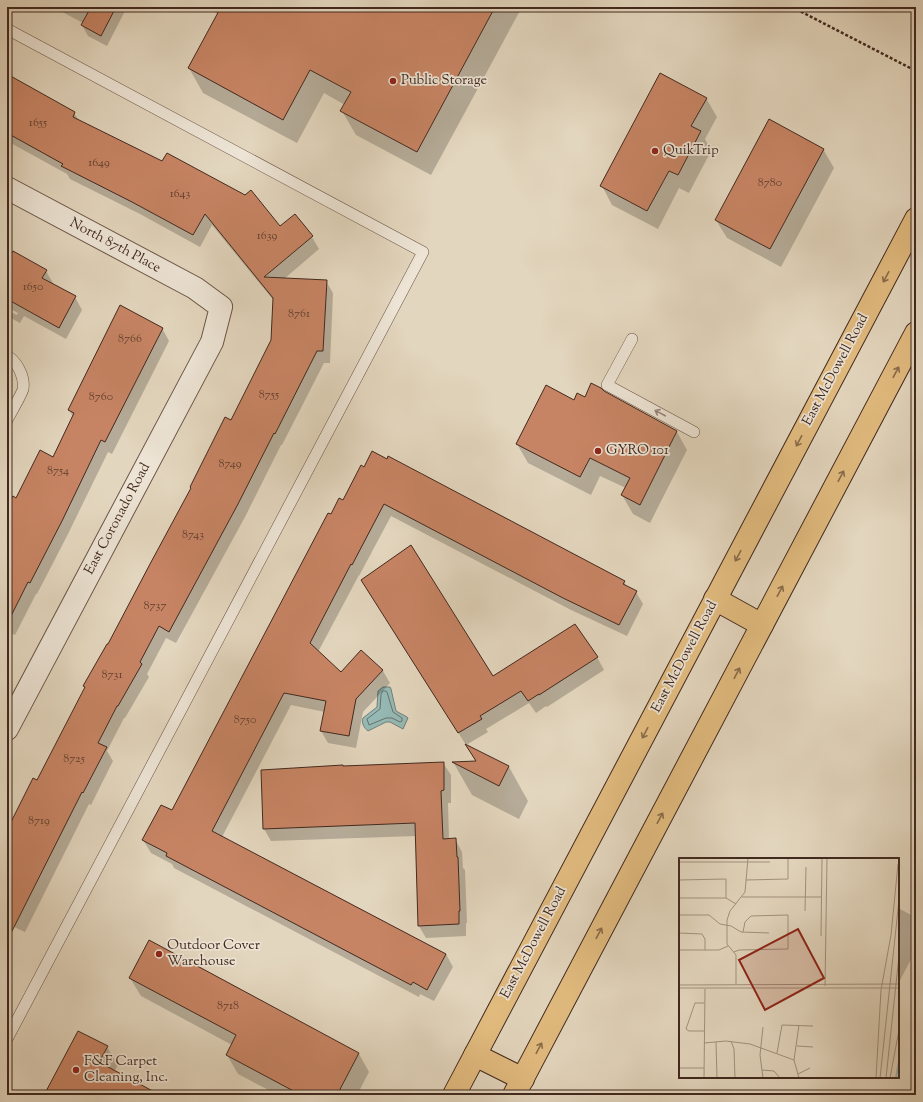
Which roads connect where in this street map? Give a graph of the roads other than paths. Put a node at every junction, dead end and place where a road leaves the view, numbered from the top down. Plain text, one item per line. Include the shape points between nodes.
1 (7, 29) edge
2 (7, 188) edge
3 (916, 219) edge
4 (221, 307) joint
5 (916, 333) edge
6 (632, 338) dead end
7 (7, 356) edge
8 (7, 420) edge
9 (694, 432) dead end
10 (715, 599) junction
11 (762, 626) junction
12 (7, 728) edge
13 (7, 1039) edge
14 (475, 1055) junction
15 (518, 1087) edge
16 (454, 1095) edge

1 - 13 lane via 423,252
2 - 4 street, North 87th Place via 195,288
3 -> 10 main road, East McDowell Road
4 - 12 street, East Coronado Road via 212,342
11 -> 5 main road
9 -> 6 lane via 607,385
7 - 8 lane via 22,372 23,389
10 - 11 main road
10 -> 14 main road, East McDowell Road
15 -> 11 main road
14 - 15 main road
14 - 16 main road, East McDowell Road

